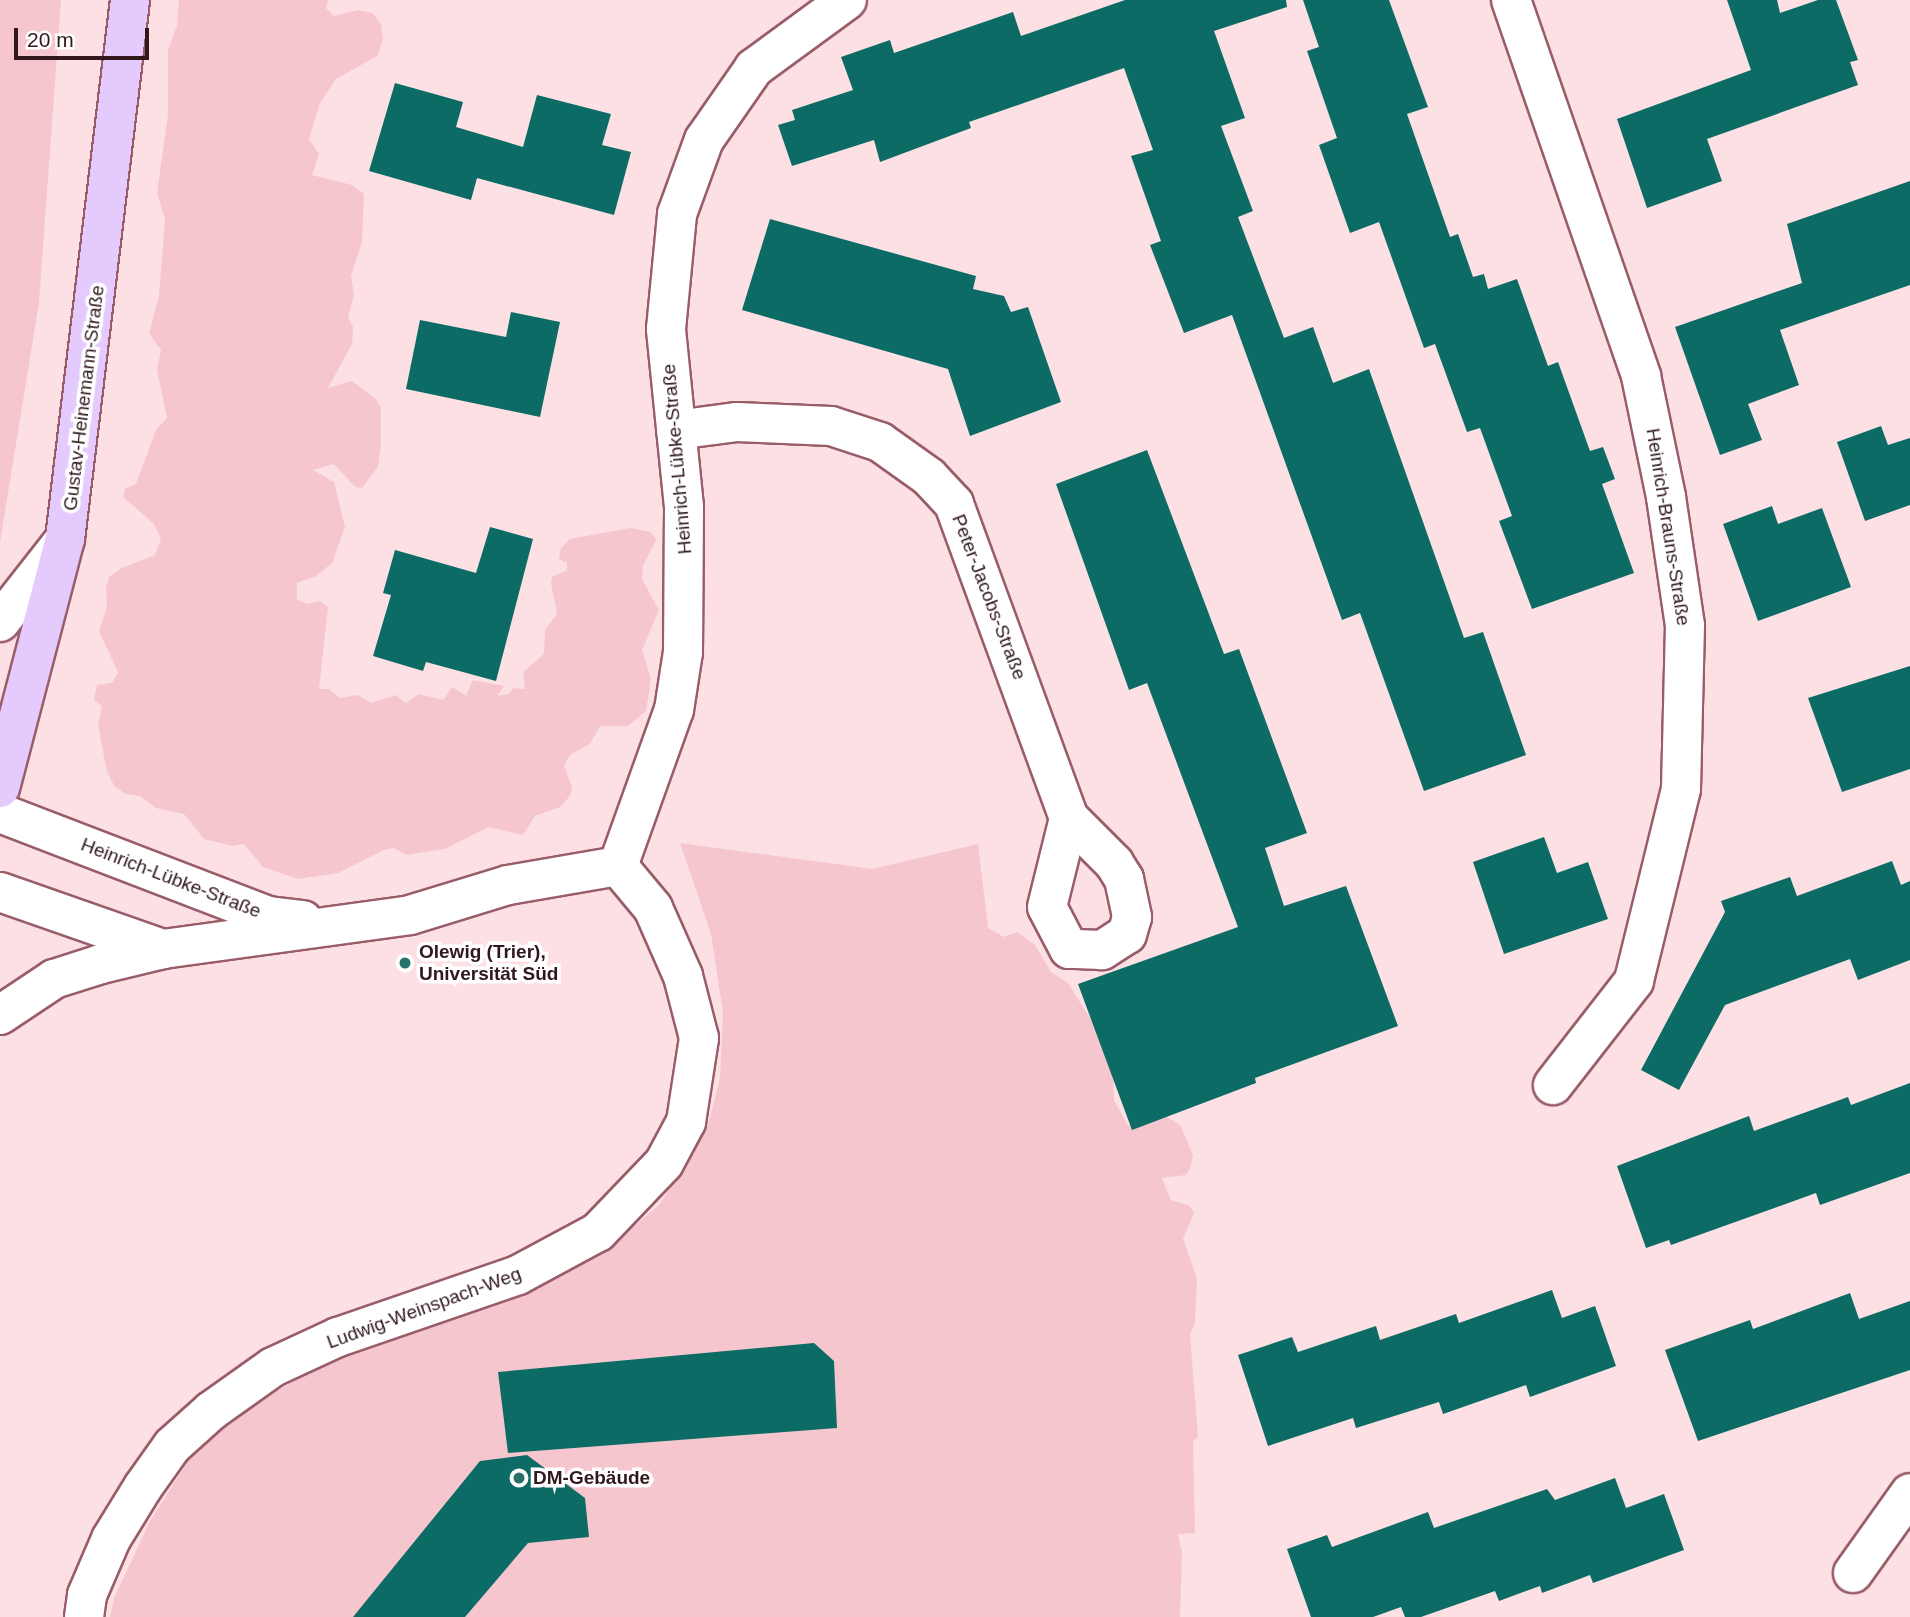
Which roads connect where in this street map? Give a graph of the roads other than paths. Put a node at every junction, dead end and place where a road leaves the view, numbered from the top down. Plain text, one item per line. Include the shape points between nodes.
1 (130, 0) edge
2 (847, 0) edge
3 (1511, 0) edge
4 (676, 430) junction
5 (65, 539) junction
6 (0, 622) edge
7 (0, 788) edge
8 (0, 813) edge
9 (1069, 818) dead end
10 (618, 866) junction
11 (0, 892) edge
12 (347, 926) junction
13 (163, 949) junction
14 (0, 1015) edge
15 (1553, 1085) dead end
16 (1910, 1493) edge
17 (1853, 1573) dead end
18 (84, 1617) edge

1 - 5 main road, Gustav-Heinemann-Straße
2 - 4 street, Heinrich-Lübke-Straße via 754,68 725,104 688,178 677,214 666,328
3 - 15 street, Heinrich-Brauns-Straße via 1641,376 1667,497 1685,625 1681,789 1634,981
4 - 9 street, Peter-Jacobs-Straße via 737,422 831,426 880,442 929,477 954,504
4 - 10 street, Heinrich-Lübke-Straße via 684,507 683,652 674,710
5 - 6 street
5 - 7 main road, Gustav-Heinemann-Straße
8 - 12 street, Heinrich-Lübke-Straße via 269,916
10 - 12 street, Heinrich-Lübke-Straße via 508,885 410,915
10 - 18 street, Ludwig-Weinspach-Weg via 653,908 683,976 699,1038 686,1122 664,1163 598,1232 518,1275 338,1337 273,1367 211,1411 173,1446 142,1487 111,1539 87,1595
11 - 13 street, Heinrich-Lübke-Straße
12 - 13 street, Heinrich-Lübke-Straße
13 - 14 street, Heinrich-Lübke-Straße via 54,979
16 - 17 street

